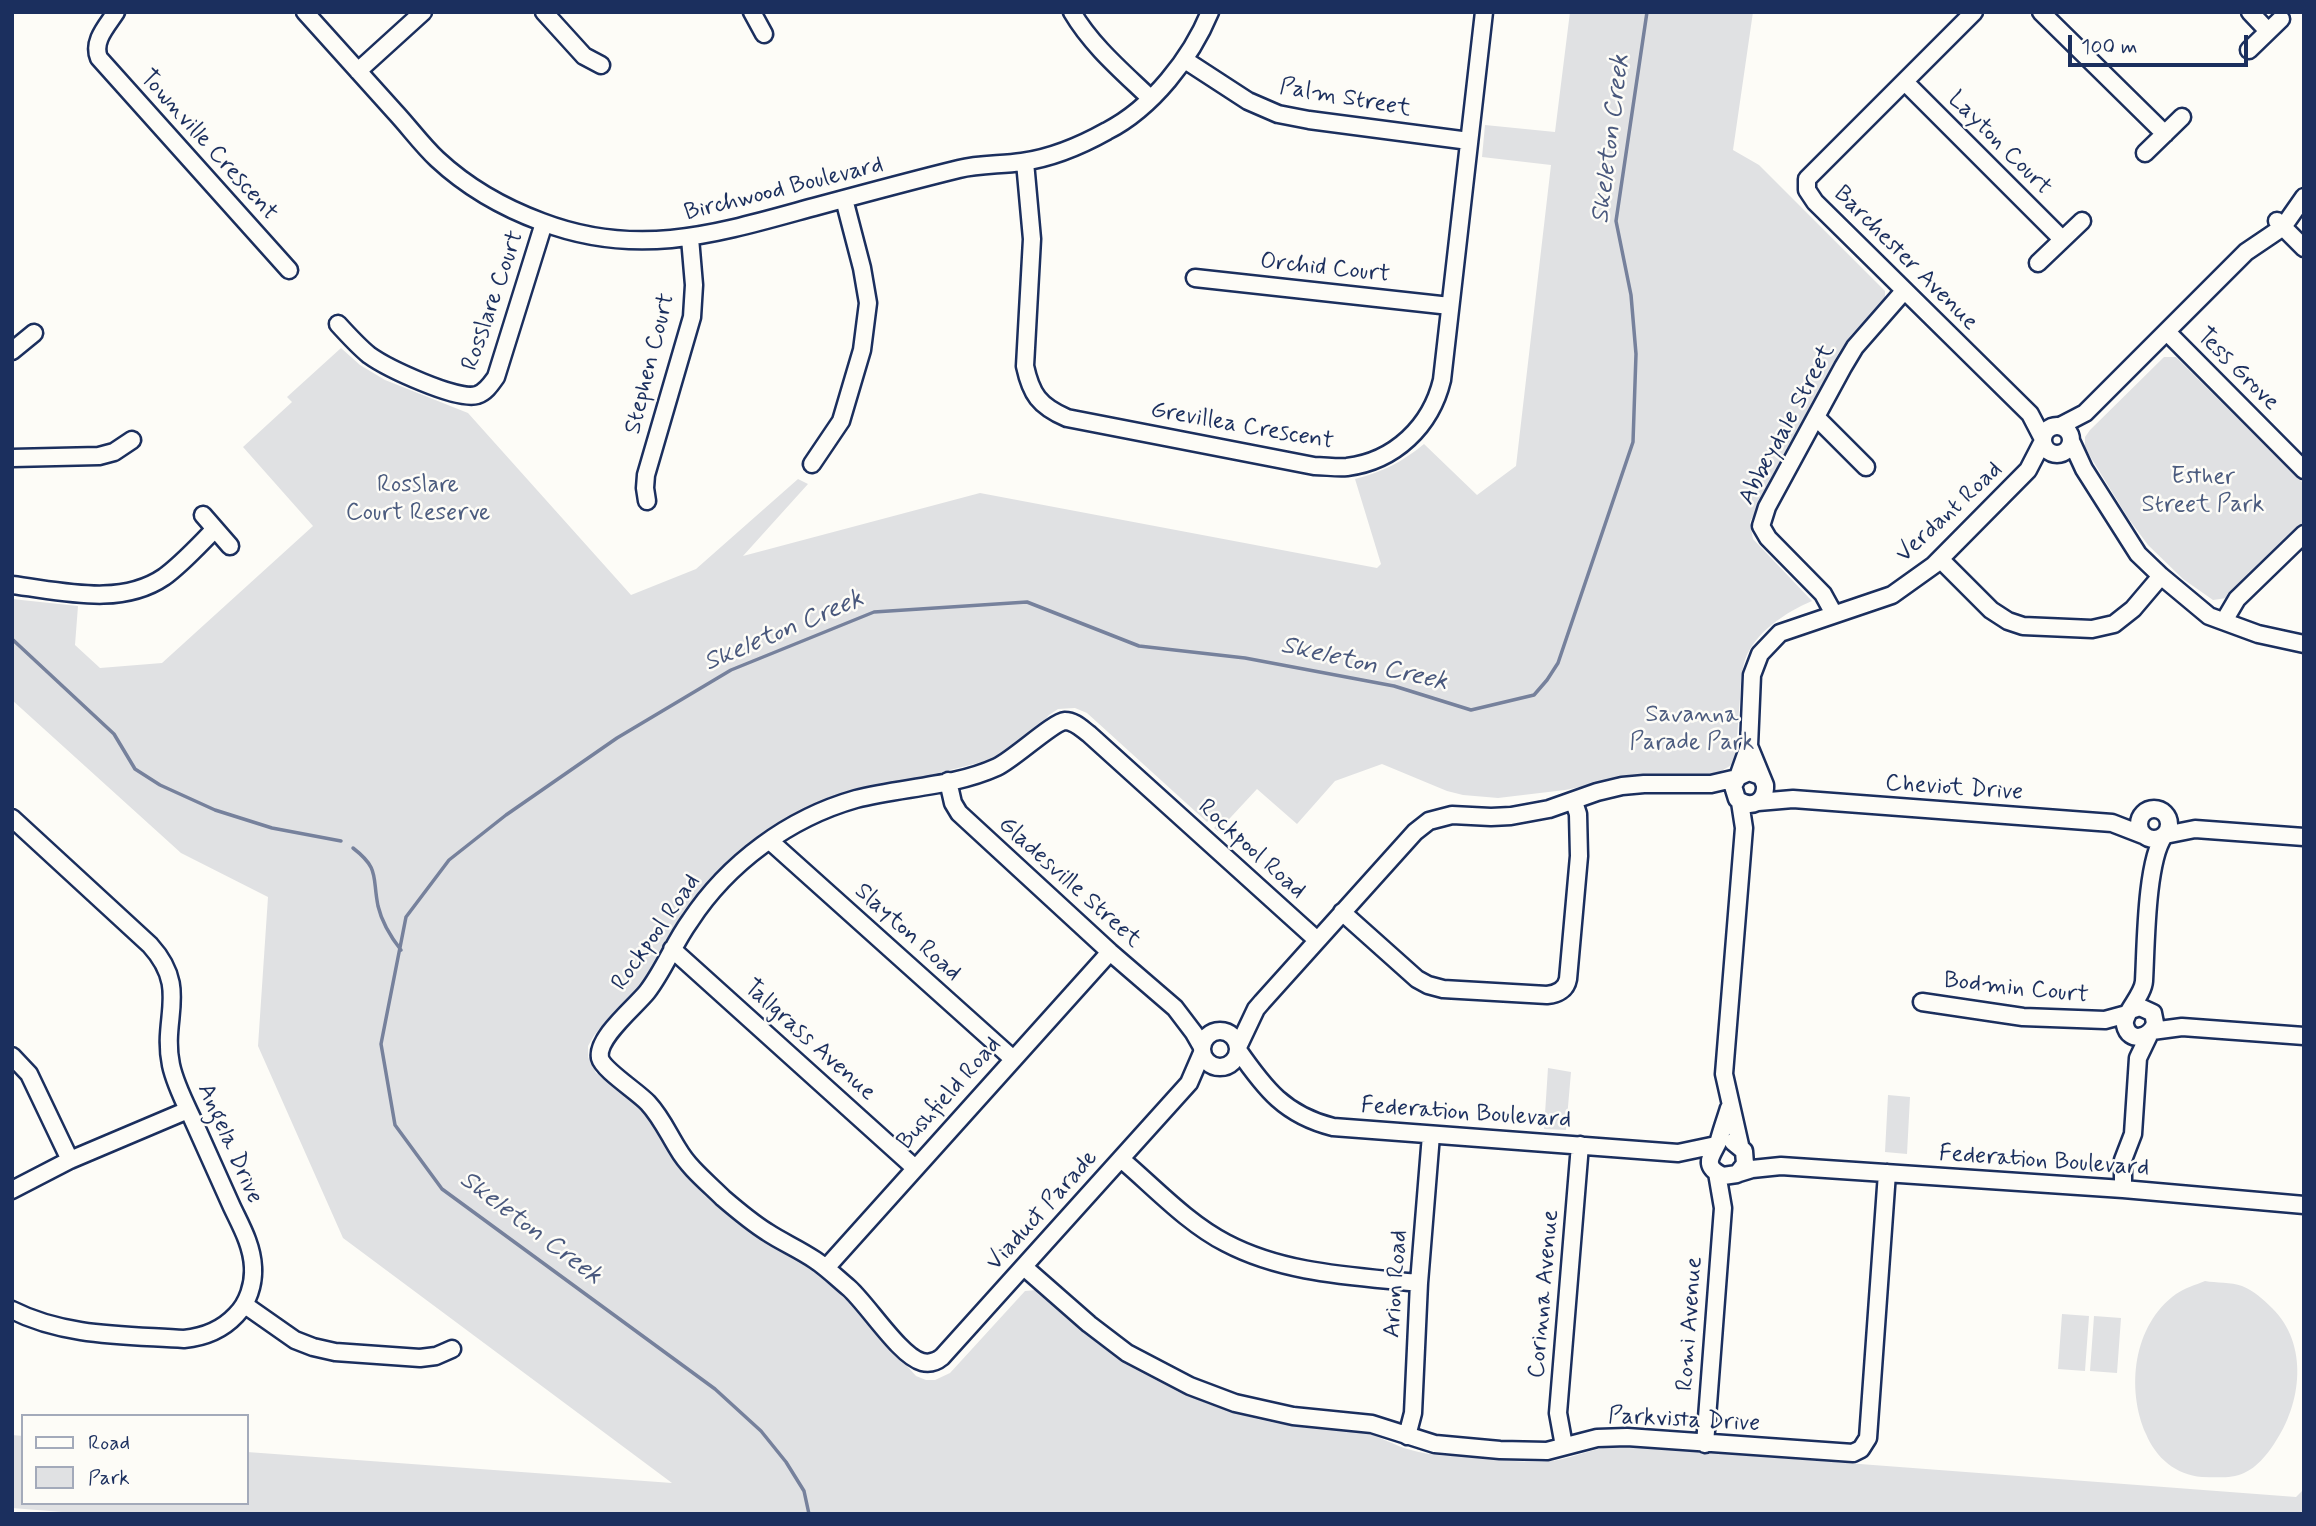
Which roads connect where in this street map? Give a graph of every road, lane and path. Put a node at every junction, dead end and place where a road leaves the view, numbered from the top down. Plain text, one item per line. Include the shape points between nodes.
1 (116, 12) edge
2 (306, 12) edge
3 (423, 12) edge
4 (544, 12) edge
5 (752, 12) edge
6 (1072, 12) edge
7 (1210, 12) edge
8 (1484, 12) edge
9 (1974, 12) edge
10 (2041, 12) edge
11 (2250, 12) edge
12 (2281, 19) dead end
13 (2268, 31) junction
14 (764, 34) dead end
15 (2249, 50) dead end
16 (1185, 60) junction
17 (601, 65) dead end
18 (358, 71) junction
19 (1905, 82) junction
20 (1150, 99) junction
21 (2182, 117) dead end
22 (2165, 135) junction
23 (1469, 141) junction
24 (2145, 153) dead end
25 (1025, 162) junction
26 (2304, 195) edge
27 (844, 199) junction
28 (2082, 221) dead end
29 (544, 223) junction
30 (2280, 224) junction
31 (690, 238) junction
32 (2062, 239) junction
33 (2304, 248) edge
34 (2038, 263) dead end
35 (289, 271) dead end
36 (1195, 278) dead end
37 (1904, 291) junction
38 (1450, 306) junction
39 (338, 324) dead end
40 (2167, 332) junction
41 (34, 333) dead end
42 (12, 351) edge
43 (2085, 413) junction
44 (2030, 414) junction
45 (1816, 417) junction
46 (2058, 426) junction
47 (132, 440) dead end
48 (2043, 440) junction
49 (2065, 448) junction
50 (12, 458) edge
51 (812, 464) dead end
52 (1866, 467) dead end
53 (2028, 470) junction
54 (2304, 470) edge
55 (647, 501) dead end
56 (203, 516) dead end
57 (215, 529) junction
58 (2304, 534) edge
59 (230, 546) dead end
60 (1940, 559) junction
61 (2161, 576) junction
62 (12, 585) edge
63 (1834, 614) junction
64 (2224, 621) junction
65 (2304, 644) edge
66 (1749, 746) junction
67 (1737, 777) junction
68 (1762, 779) junction
69 (948, 781) junction
70 (1711, 784) junction
71 (1793, 799) junction
72 (1747, 801) junction
73 (1574, 802) junction
74 (2163, 812) junction
75 (2144, 813) junction
76 (12, 818) edge
77 (2112, 823) junction
78 (2195, 829) junction
79 (2144, 835) junction
80 (2164, 835) junction
81 (2304, 837) edge
82 (771, 841) junction
83 (2152, 862) junction
84 (1342, 912) junction
85 (1317, 940) junction
86 (673, 949) junction
87 (1110, 951) junction
88 (2143, 987) junction
89 (1922, 1002) dead end
90 (1174, 1008) junction
91 (1256, 1009) junction
92 (2129, 1012) junction
93 (2105, 1020) junction
94 (2152, 1023) junction
95 (1218, 1030) junction
96 (2130, 1034) junction
97 (2304, 1036) edge
98 (1238, 1049) junction
99 (1202, 1050) junction
100 (12, 1056) edge
101 (1012, 1058) junction
102 (2138, 1058) junction
103 (1223, 1066) junction
104 (1189, 1083) junction
105 (1263, 1086) junction
106 (1730, 1105) junction
107 (188, 1110) junction
108 (1431, 1135) junction
109 (1580, 1145) junction
110 (1717, 1145) junction
111 (1741, 1147) junction
112 (1678, 1153) junction
113 (1121, 1159) junction
114 (70, 1160) junction
115 (1781, 1166) junction
116 (915, 1167) junction
117 (1714, 1170) junction
118 (1739, 1173) junction
119 (1887, 1173) junction
120 (2123, 1189) junction
121 (12, 1190) edge
122 (2304, 1205) edge
123 (1723, 1208) junction
124 (1024, 1267) junction
125 (826, 1268) junction
126 (1419, 1283) junction
127 (245, 1306) junction
128 (12, 1310) edge
129 (452, 1349) dead end
130 (929, 1363) joint
131 (1407, 1436) junction
132 (1705, 1444) junction
133 (1564, 1446) junction

1 - 35 street, Townville Crescent via 89,51
2 - 18 street, Birchwood Boulevard
3 - 18 street
4 - 17 street via 584,55
5 - 14 street
6 - 20 street via 1098,49
7 - 16 street, Birchwood Boulevard
8 - 23 street, Grevillea Crescent
9 - 19 street, Barchester Avenue
10 - 22 street
11 - 13 street
12 - 13 street
13 - 15 street
16 - 20 street, Birchwood Boulevard
16 - 23 street, Palm Street via 1248,101 1278,114
18 - 29 street, Birchwood Boulevard via 437,159 473,188
19 - 32 street, Layton Court
19 - 37 street, Barchester Avenue via 1807,179 1807,190 1815,202
20 - 25 street, Birchwood Boulevard via 1109,131
21 - 22 street
22 - 24 street
23 - 38 street, Grevillea Crescent
25 - 27 street, Birchwood Boulevard via 963,168
25 - 38 street, Grevillea Crescent via 1032,239 1025,366 1039,400 1066,418 1314,466 1372,462 1404,443 1434,405 1442,380
26 - 30 street
27 - 31 street, Birchwood Boulevard
27 - 51 street via 862,268 867,315 841,421
28 - 32 street
29 - 31 street, Birchwood Boulevard via 621,240
29 - 39 street, Rosslare Court via 496,377 477,395 455,394 383,364
30 - 33 street
30 - 40 street
31 - 55 street, Stephen Court via 692,317 646,474
32 - 34 street
36 - 38 street, Orchid Court
37 - 44 street, Barchester Avenue
37 - 45 street, Abbeydale Street via 1855,347
40 - 43 street
40 - 54 street, Tess Grove
41 - 42 street
43 - 46 street
43 - 49 street
44 - 46 street, Barchester Avenue
44 - 48 street, Barchester Avenue
45 - 52 street
45 - 63 street, Abbeydale Street via 1761,526 1823,594
46 - 48 street via 2047,430
46 - 49 street via 2068,431
47 - 50 street via 99,456
48 - 49 street via 2048,451
48 - 53 street, Verdant Road
49 - 53 street, Verdant Road
49 - 61 street via 2084,469 2138,554
53 - 60 street, Verdant Road
56 - 57 street
57 - 59 street
57 - 62 street via 166,575 138,590 101,595
58 - 64 street via 2238,599
60 - 61 street via 1992,610 2023,626 2092,629 2114,624
60 - 63 street, Verdant Road via 1892,595
61 - 64 street via 2209,616
63 - 66 street, Verdant Road via 1780,633 1760,654 1752,676
64 - 65 street
66 - 67 street, Verdant Road
66 - 68 street, Verdant Road
67 - 68 street via 1749,772
67 - 70 street
67 - 72 street via 1733,786
68 - 71 street, Cheviot Drive
68 - 72 street via 1765,791
69 - 82 street, Rockpool Road via 853,800 816,814
69 - 85 street, Rockpool Road via 995,767 1051,727 1074,723
69 - 87 street, Gladesville Street via 953,803 965,819
70 - 72 street
70 - 73 street via 1622,786
71 - 72 street, Cheviot Drive
71 - 77 street, Cheviot Drive
72 - 106 street via 1724,1074
73 - 84 street via 1511,816 1452,814 1429,821
73 - 84 street via 1579,856 1567,983 1558,993 1428,985
74 - 75 street
74 - 78 street
74 - 80 street via 2169,824
75 - 77 street, Cheviot Drive
75 - 79 street via 2139,822
76 - 107 street, Angela Drive via 166,964 173,988 171,1066
77 - 79 street, Cheviot Drive
78 - 80 street
78 - 81 street
79 - 80 street via 2153,839
79 - 83 street
80 - 83 street
82 - 86 street, Rockpool Road via 718,883
82 - 101 street, Slayton Road
83 - 88 street
84 - 85 street
85 - 91 street
86 - 116 street, Tallgrass Avenue
86 - 125 street, Rockpool Road via 653,985 604,1040 601,1062 650,1105 686,1160 723,1198
87 - 90 street, Gladesville Street
87 - 101 street, Bushfield Road
88 - 92 street
88 - 94 street
89 - 93 street, Bodmin Court via 2023,1017
90 - 95 street, Gladesville Street
90 - 99 street, Gladesville Street
91 - 95 street
91 - 98 street
92 - 93 street, Bodmin Court
92 - 94 street via 2140,1007
92 - 96 street via 2125,1024
93 - 96 street, Bodmin Court
94 - 96 street via 2143,1037
94 - 97 street
94 - 102 street
95 - 98 street via 1233,1035
95 - 99 street via 1206,1037
96 - 102 street
98 - 103 street via 1234,1060
98 - 105 street, Federation Boulevard
99 - 103 street via 1209,1063
99 - 104 street, Viaduct Parade
100 - 114 street via 29,1074
101 - 116 street, Bushfield Road
102 - 120 street via 2133,1134 2123,1160
103 - 104 street, Viaduct Parade
103 - 105 street, Federation Boulevard
104 - 113 street, Viaduct Parade
105 - 108 street, Federation Boulevard via 1291,1110 1317,1123
106 - 110 street
106 - 111 street
107 - 114 street
107 - 127 street, Angela Drive via 249,1242 252,1284
108 - 109 street, Federation Boulevard
108 - 126 street, Arion Road
109 - 112 street, Federation Boulevard
109 - 133 street, Corinna Avenue via 1558,1413
110 - 111 street via 1729,1141
110 - 112 street, Federation Boulevard
110 - 117 street via 1711,1153
111 - 115 street, Federation Boulevard
111 - 118 street via 1746,1161
112 - 117 street, Federation Boulevard
113 - 124 street, Viaduct Parade
113 - 126 street via 1199,1225 1249,1253 1292,1268
114 - 121 street
115 - 118 street, Federation Boulevard
115 - 119 street, Federation Boulevard
116 - 125 street, Bushfield Road
117 - 118 street via 1728,1177
117 - 123 street, Romi Avenue
118 - 123 street, Romi Avenue
119 - 120 street, Federation Boulevard
119 - 132 street, Parkvista Drive via 1866,1442 1861,1449 1847,1453
120 - 122 street, Federation Boulevard
123 - 132 street, Romi Avenue
124 - 130 street, Viaduct Parade via 943,1357
124 - 131 street, Parkvista Drive via 1116,1345 1190,1386 1258,1409 1364,1422
125 - 130 street, Rockpool Road via 913,1357
126 - 131 street, Arion Road via 1413,1413
127 - 128 street via 222,1327 184,1339 77,1331
127 - 129 street via 295,1340 335,1352 420,1358
131 - 133 street, Parkvista Drive via 1435,1444 1500,1450 1547,1451
132 - 133 street, Parkvista Drive via 1610,1437

